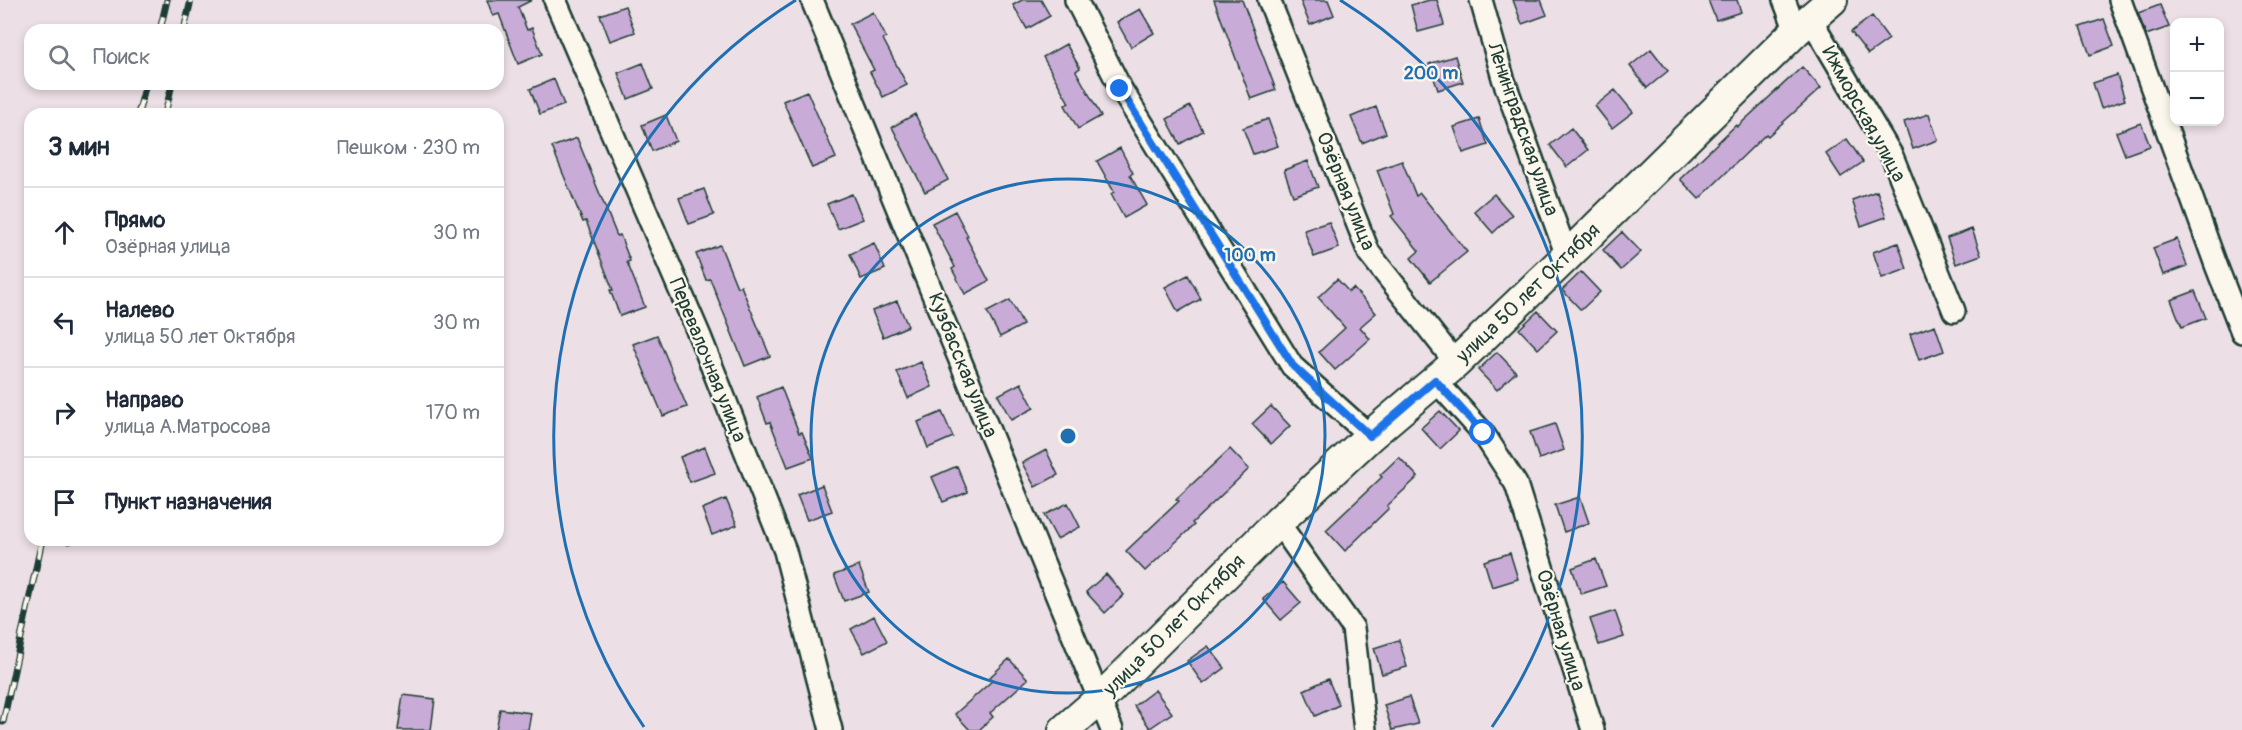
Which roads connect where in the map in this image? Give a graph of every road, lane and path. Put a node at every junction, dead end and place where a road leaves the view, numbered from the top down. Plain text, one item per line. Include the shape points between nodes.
1 (555, 0) edge
2 (812, 0) edge
3 (1076, 0) edge
4 (1269, 0) edge
5 (1481, 0) edge
6 (1784, 0) edge
7 (2120, 0) edge
8 (1813, 16) edge
9 (1568, 256) junction
10 (1954, 311) dead end
11 (2242, 332) edge
12 (1445, 371) junction
13 (1370, 436) junction
14 (1278, 522) junction
15 (1101, 698) junction
16 (831, 730) edge
17 (1064, 730) edge
18 (1112, 730) edge
19 (1365, 730) edge
20 (1593, 730) edge

1 - 16 street, Перевалочная улица via 701,339 785,551
2 - 15 street, Кузбасская улица
3 - 13 street via 1120,89 1293,366
4 - 12 street, Озёрная улица via 1370,253
5 - 9 street, Ленинградская улица via 1503,78
6 - 8 street, Ижморская улица
7 - 11 street
8 - 9 main road, улица 50 лет Октября
8 - 10 street, Ижморская улица via 1892,156
9 - 12 main road, улица 50 лет Октября
12 - 13 main road, улица 50 лет Октября
12 - 20 street, Озёрная улица via 1516,484
13 - 14 main road, улица 50 лет Октября
14 - 15 main road, улица 50 лет Октября
14 - 19 street via 1353,628
15 - 17 main road, улица 50 лет Октября
15 - 18 street, Кузбасская улица

